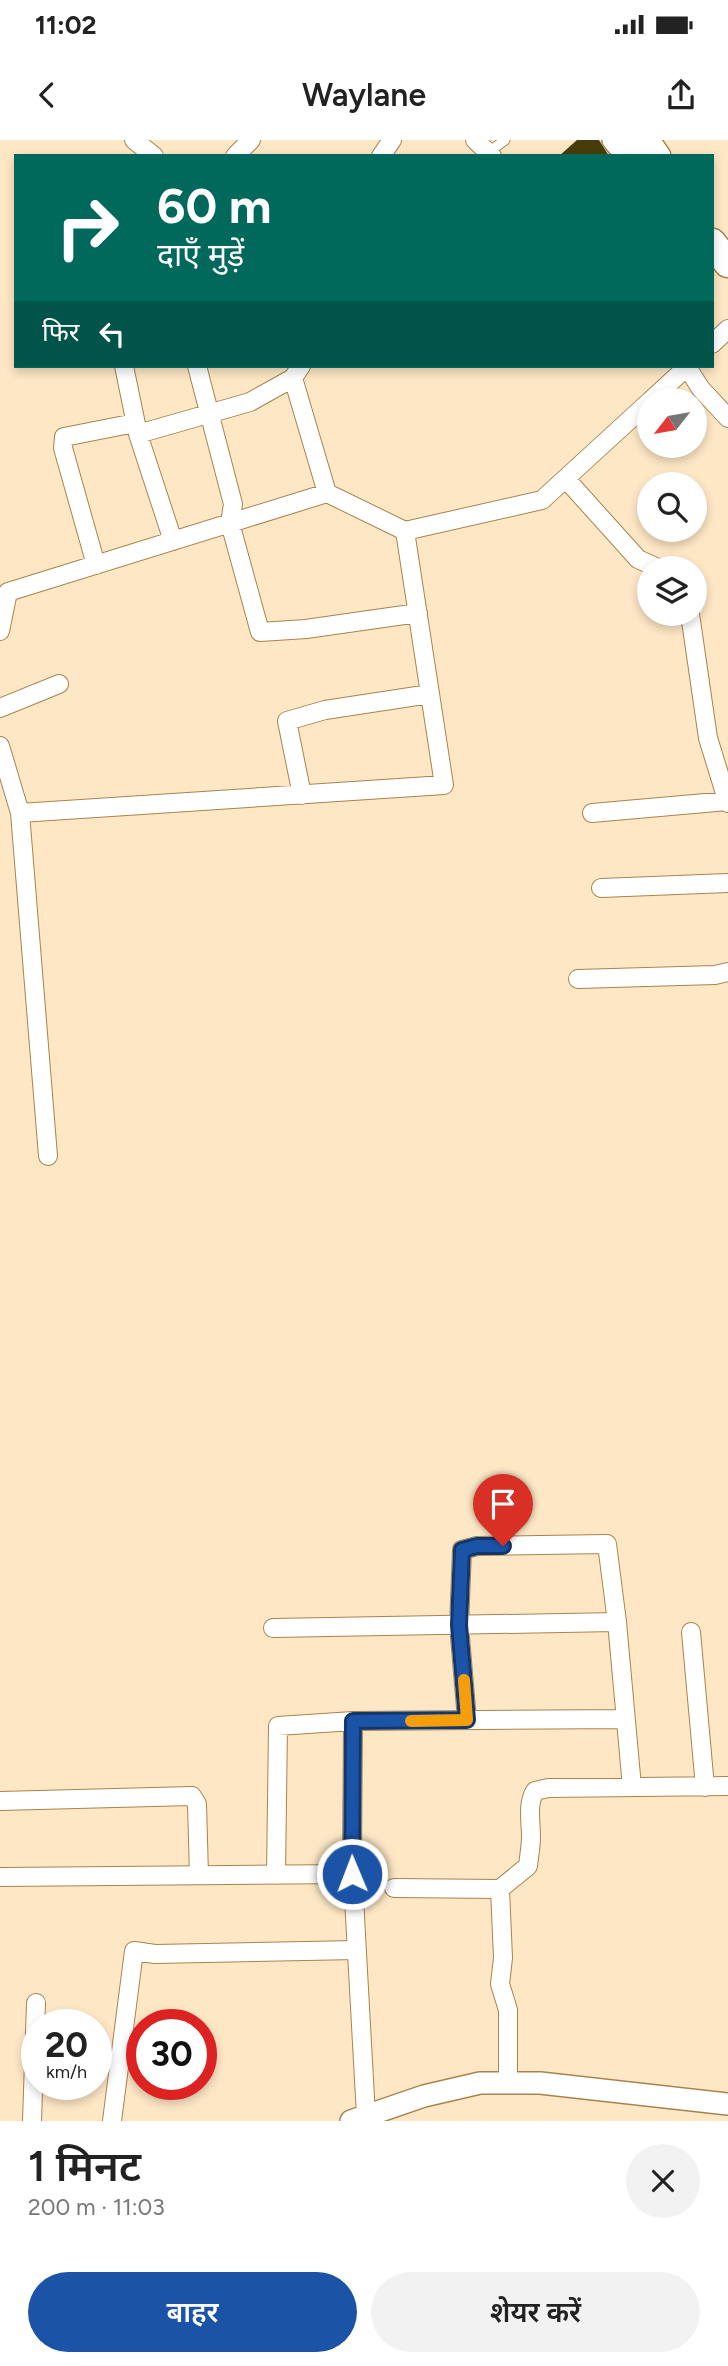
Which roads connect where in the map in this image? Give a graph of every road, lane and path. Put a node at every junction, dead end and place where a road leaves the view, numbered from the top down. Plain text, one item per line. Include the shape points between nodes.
1 (134, 140) edge
2 (251, 140) edge
3 (475, 140) edge
4 (505, 140) edge
5 (613, 140) edge
6 (642, 149) edge
7 (152, 154) edge
8 (237, 154) edge
9 (492, 154) edge
10 (493, 154) edge
11 (714, 222) edge
12 (728, 236) edge
13 (714, 246) edge
14 (728, 263) edge
15 (728, 330) edge
16 (714, 342) edge
17 (124, 368) edge
18 (198, 368) edge
19 (686, 368) edge
20 (689, 368) edge
21 (297, 372) edge
22 (664, 388) edge
23 (209, 413) junction
24 (637, 413) edge
25 (728, 418) edge
26 (136, 429) junction
27 (566, 479) junction
28 (327, 493) junction
29 (230, 523) junction
30 (405, 531) junction
31 (173, 541) junction
32 (637, 558) edge
33 (96, 565) junction
34 (418, 612) junction
35 (692, 626) edge
36 (0, 631) edge
37 (60, 684) dead end
38 (430, 694) junction
39 (0, 708) edge
40 (0, 746) edge
41 (302, 794) junction
42 (728, 802) edge
43 (20, 813) junction
44 (592, 813) dead end
45 (728, 883) edge
46 (601, 888) dead end
47 (728, 972) edge
48 (578, 979) dead end
49 (48, 1156) dead end
50 (617, 1622) junction
51 (459, 1625) junction
52 (274, 1628) dead end
53 (691, 1632) dead end
54 (625, 1719) junction
55 (467, 1720) junction
56 (353, 1721) junction
57 (728, 1786) edge
58 (632, 1787) junction
59 (705, 1787) junction
60 (0, 1801) edge
61 (352, 1874) junction
62 (199, 1875) junction
63 (276, 1875) junction
64 (0, 1877) edge
65 (394, 1888) dead end
66 (500, 1889) junction
67 (357, 1950) junction
68 (36, 2003) dead end
69 (508, 2083) junction
70 (728, 2104) edge
71 (359, 2118) edge
72 (32, 2121) edge
73 (112, 2121) edge

1 - 7 street
2 - 8 street
3 - 9 street
4 - 10 lane
5 - 6 street
11 - 12 main road
13 - 14 main road
15 - 16 street
17 - 26 street
18 - 23 street
19 - 22 street
20 - 25 street via 701,389
21 - 23 street via 250,402
21 - 28 street
23 - 26 street
23 - 29 street via 233,504
24 - 27 street
26 - 31 street
26 - 33 street via 64,437
27 - 30 street via 542,500
27 - 32 street
28 - 29 street
28 - 30 street
29 - 31 street
29 - 34 street via 260,632
30 - 34 street
31 - 33 street
33 - 36 street via 8,592
34 - 38 street
35 - 42 street via 708,738
37 - 39 street
38 - 41 street via 325,710 287,721
38 - 41 street via 444,785
40 - 43 street
41 - 43 street
42 - 44 street
43 - 49 street
45 - 46 street
47 - 48 street
50 - 51 street
50 - 51 street via 607,1544 477,1546 462,1550
50 - 54 street
51 - 52 street
51 - 55 street
53 - 59 street
54 - 55 street
54 - 58 street
55 - 56 street
56 - 61 street
56 - 63 street via 278,1726
57 - 59 street
58 - 59 street
58 - 66 street via 536,1791 530,1813 528,1866
60 - 62 street via 192,1796 197,1804
61 - 63 street
61 - 67 street
62 - 63 street
62 - 64 street
65 - 66 street
66 - 69 street via 500,1983 508,2010
67 - 71 street
67 - 73 street via 134,1951
68 - 72 street
69 - 70 street
69 - 71 street via 424,2096

